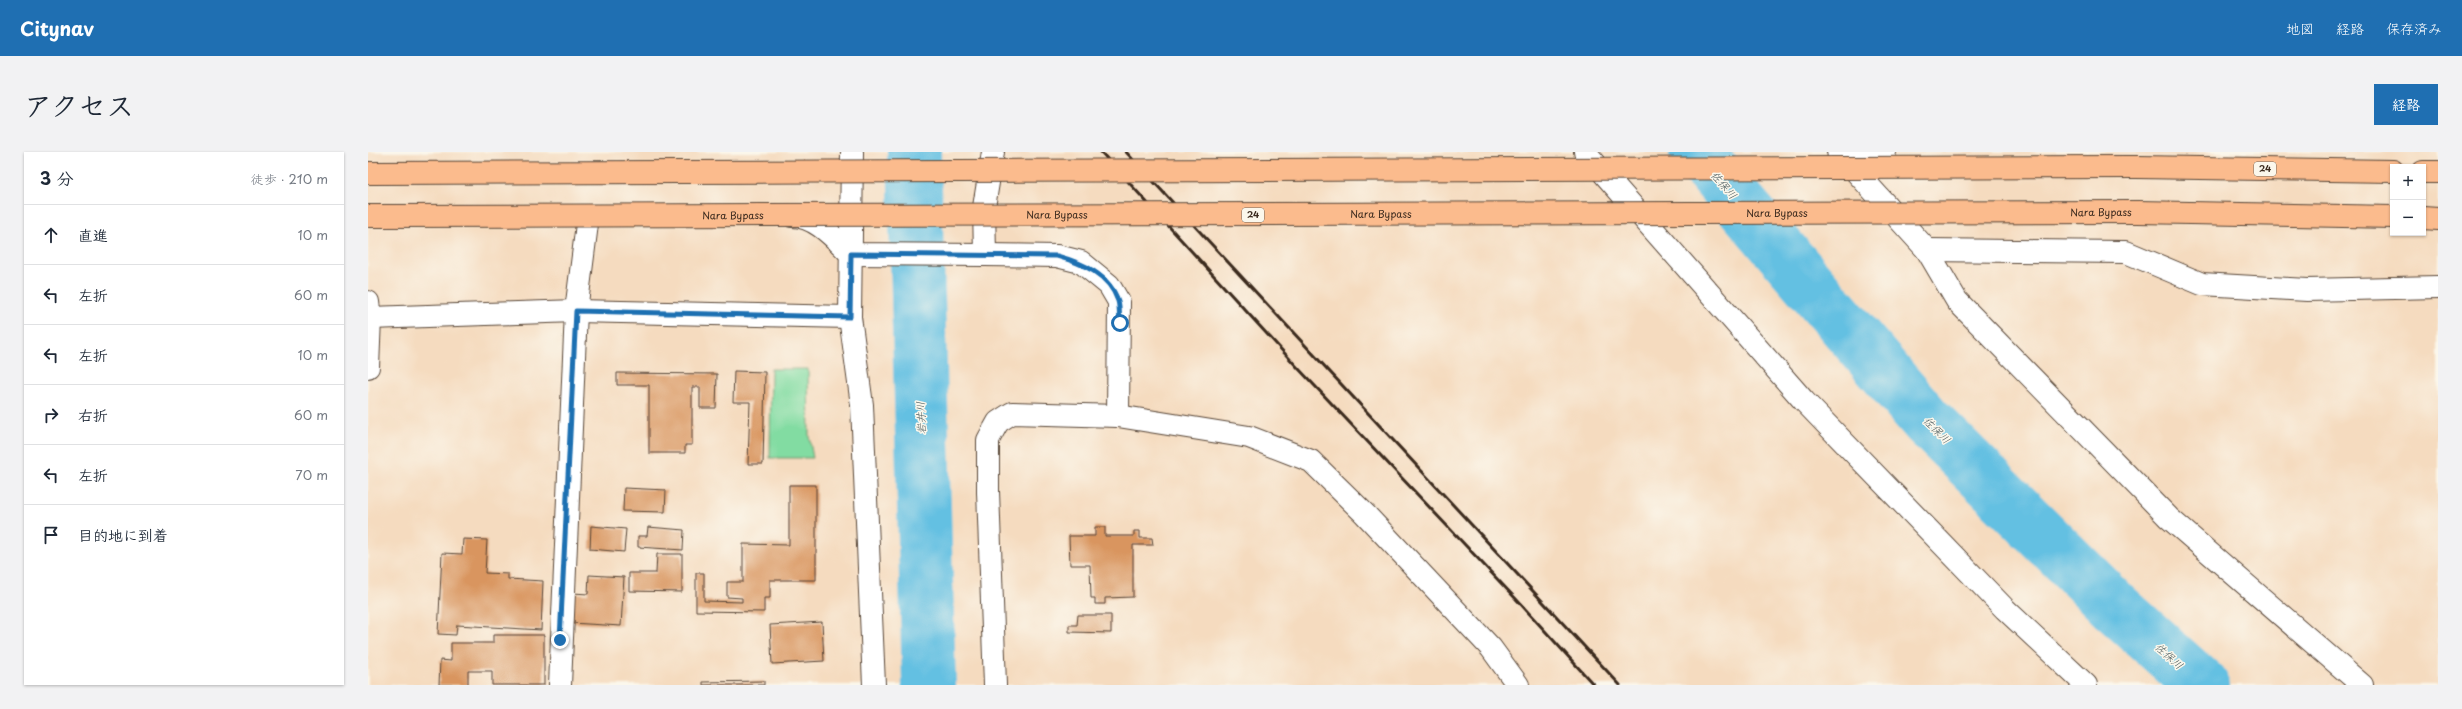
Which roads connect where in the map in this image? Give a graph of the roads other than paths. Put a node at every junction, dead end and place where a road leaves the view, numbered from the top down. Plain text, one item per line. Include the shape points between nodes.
1 (852, 152) edge
2 (993, 152) edge
3 (1585, 152) edge
4 (1885, 152) edge
5 (1842, 156) edge
6 (2390, 172) edge
7 (2426, 172) edge
8 (2438, 172) edge
9 (368, 173) edge
10 (368, 213) edge
11 (368, 216) edge
12 (588, 216) junction
13 (2390, 217) edge
14 (2426, 218) edge
15 (2438, 219) edge
16 (1927, 250) junction
17 (859, 255) junction
18 (975, 255) junction
19 (2438, 287) edge
20 (369, 310) edge
21 (576, 311) junction
22 (850, 317) junction
23 (368, 367) edge
24 (1118, 416) junction
25 (560, 685) edge
26 (874, 685) edge
27 (995, 685) edge
28 (1518, 685) edge
29 (2086, 685) edge
30 (2362, 685) edge

1 - 17 street
2 - 18 street
3 - 29 street via 1804,400 2005,609
4 - 5 street
5 - 16 street
6 - 9 highway, 24, bridge via 2137,167
7 - 8 highway
10 - 12 street
11 - 13 highway, Nara Bypass / 24, bridge via 2138,212
12 - 17 street via 798,216 824,229
12 - 21 street
14 - 15 highway
16 - 19 street via 2126,252 2202,284 2307,290
16 - 30 street via 1957,301 2169,518
17 - 18 street
17 - 22 street
18 - 24 street via 1057,256 1081,262 1109,285 1119,302
20 - 21 street
20 - 23 street
21 - 22 street
21 - 25 street
22 - 26 street via 862,405
24 - 27 street via 1012,413 998,422 988,440
24 - 28 street via 1249,436 1311,461 1365,514 1491,648

